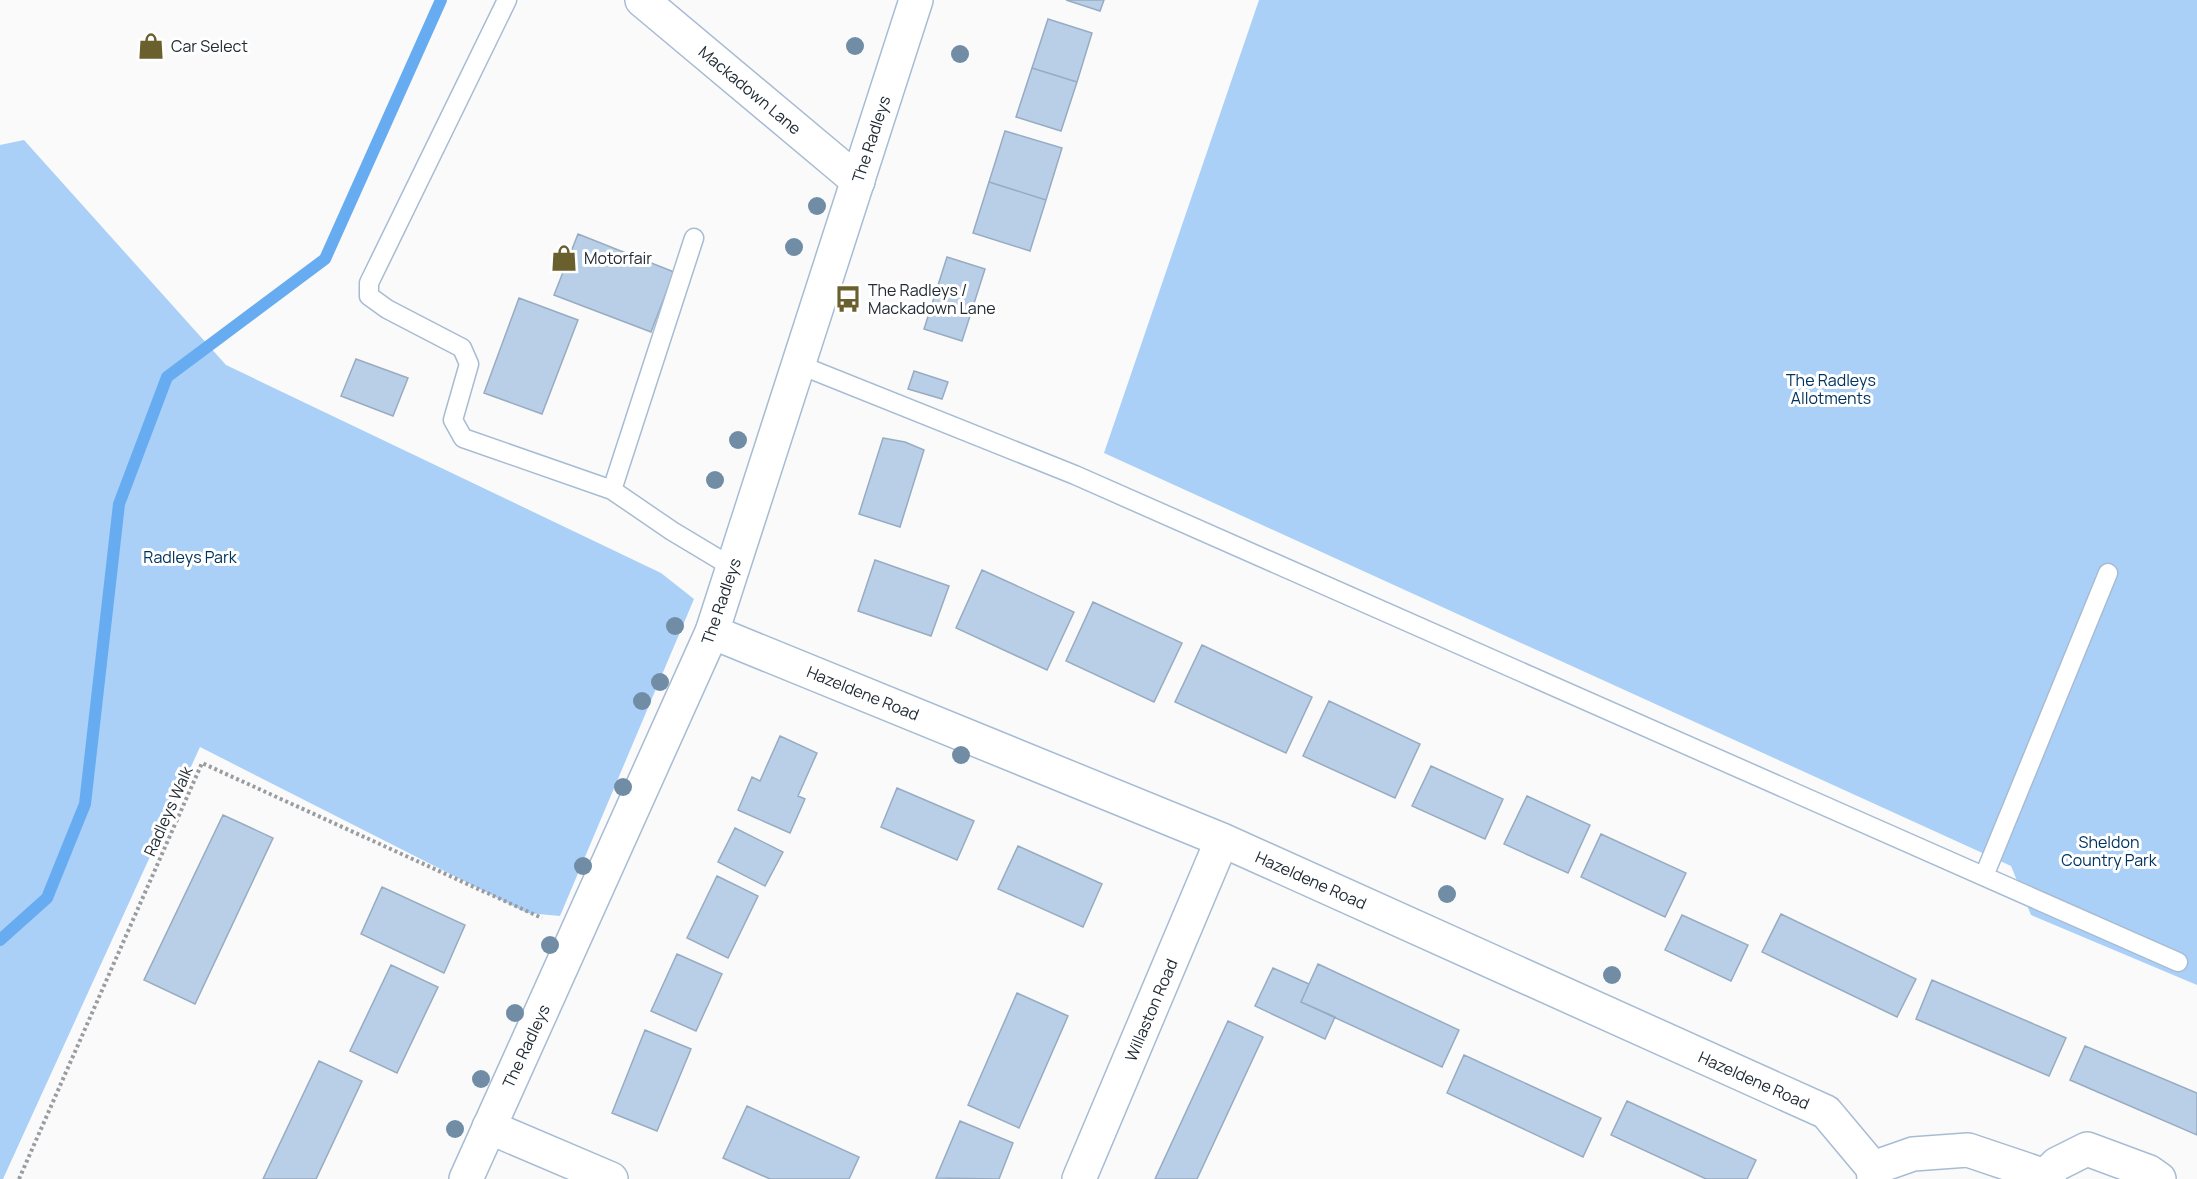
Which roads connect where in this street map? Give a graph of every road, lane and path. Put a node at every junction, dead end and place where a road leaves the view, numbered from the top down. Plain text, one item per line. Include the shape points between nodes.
1 (507, 0) edge
2 (642, 0) edge
3 (916, 0) edge
4 (858, 181) junction
5 (694, 238) dead end
6 (800, 365) junction
7 (612, 490) junction
8 (732, 567) junction
9 (2108, 573) dead end
10 (712, 632) junction
11 (1222, 840) junction
12 (1984, 876) junction
13 (577, 934) junction
14 (2178, 962) dead end
15 (489, 1127) junction
16 (1873, 1173) edge
17 (2045, 1177) edge
18 (19, 1179) edge
19 (466, 1179) edge
20 (611, 1179) edge
21 (1079, 1179) edge
22 (2158, 1179) edge

1 - 7 lane via 369,283 369,296 462,348 469,364 453,420 463,438
2 - 4 street, Mackadown Lane
3 - 4 street, The Radleys
4 - 6 street, The Radleys
5 - 7 lane
6 - 8 street, The Radleys
6 - 12 lane via 1075,475
7 - 8 lane
8 - 10 street, The Radleys
9 - 12 lane
10 - 11 street, Hazeldene Road
10 - 13 street, The Radleys
11 - 16 street, Hazeldene Road via 1826,1112
11 - 21 street, Willaston Road
12 - 14 lane
13 - 15 street, The Radleys
13 - 18 path, Radleys Walk via 202,763
15 - 19 street, The Radleys
15 - 20 street
16 - 17 street via 1913,1154 1968,1150
17 - 22 street via 2057,1164 2087,1149

